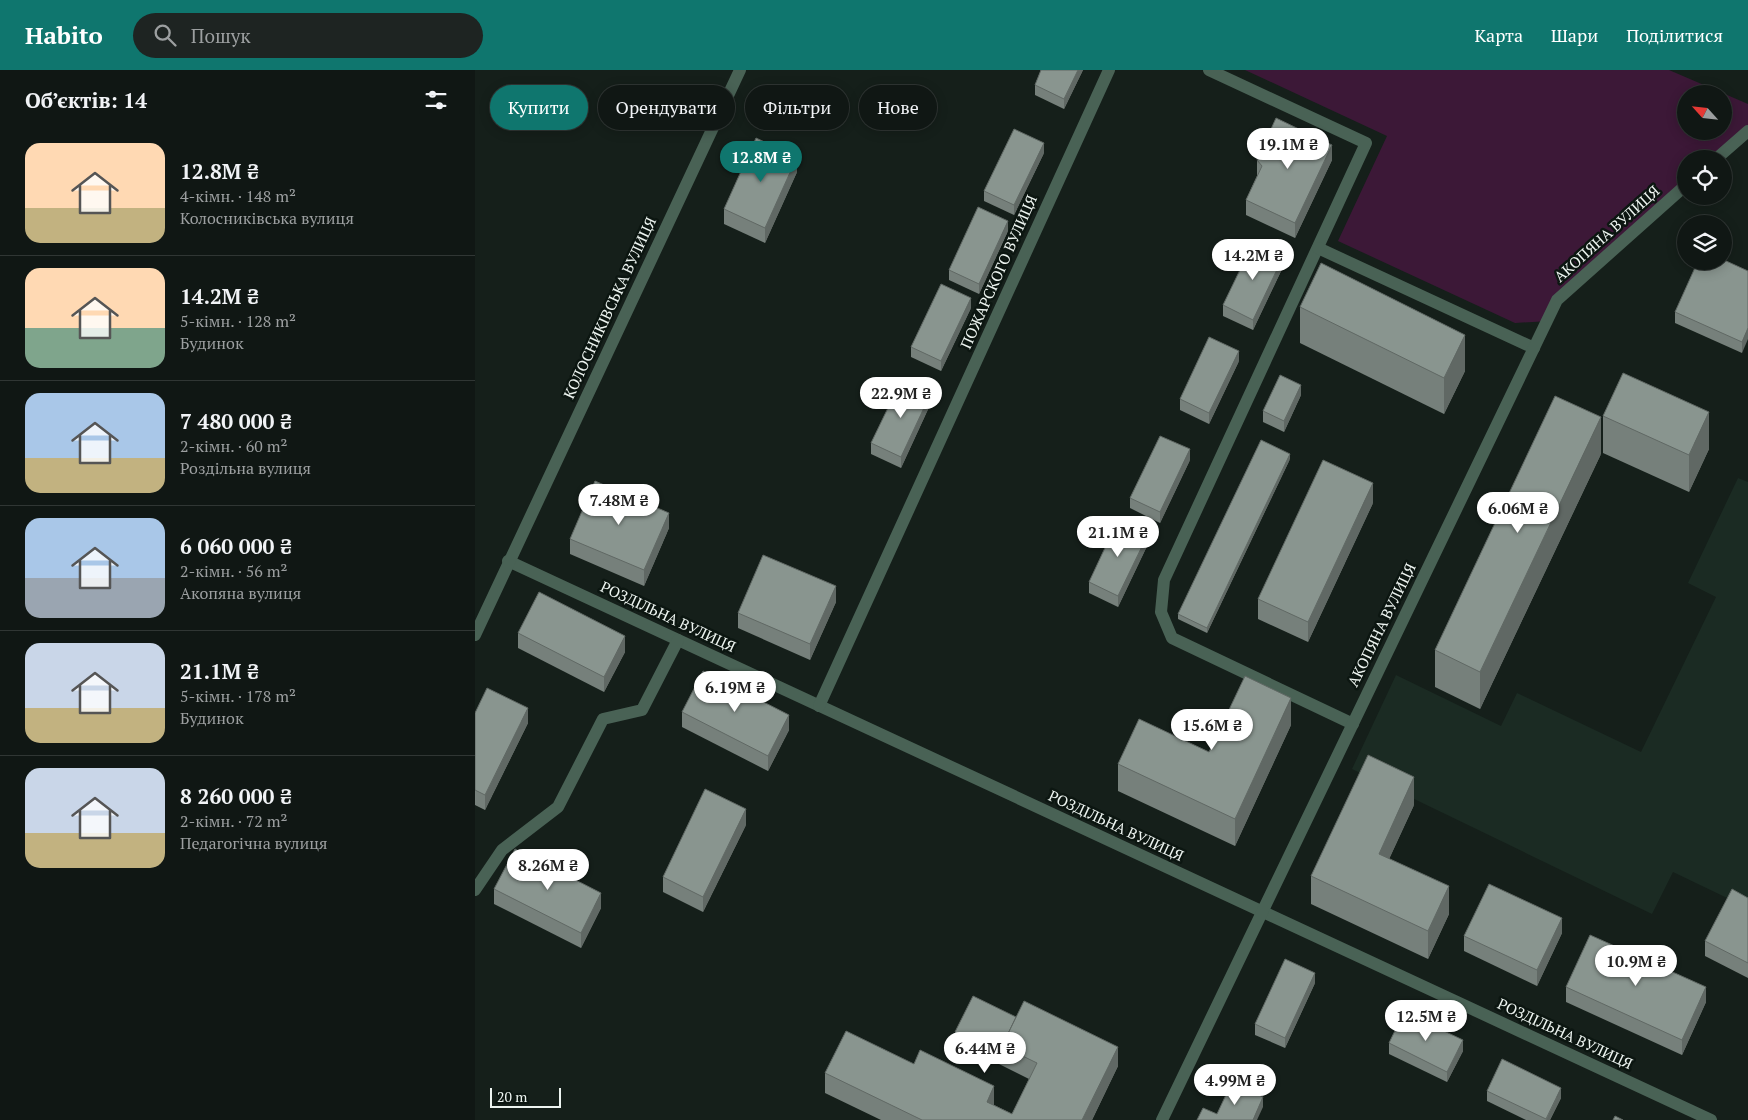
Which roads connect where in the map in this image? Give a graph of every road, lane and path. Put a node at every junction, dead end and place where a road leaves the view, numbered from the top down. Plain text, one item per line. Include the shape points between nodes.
1 (740, 70) edge
2 (1109, 70) edge
3 (1209, 70) edge
4 (1748, 131) edge
5 (1726, 150) edge
6 (1677, 193) edge
7 (1318, 248) junction
8 (1534, 348) junction
9 (509, 561) junction
10 (475, 635) edge
11 (678, 640) junction
12 (819, 706) junction
13 (1353, 724) junction
14 (475, 890) edge
15 (1262, 911) junction
16 (1162, 1120) edge
17 (1711, 1120) edge

1 - 9 street, КОЛОСНИКІВСЬКА ВУЛИЦЯ
2 - 12 street, ПОЖАРСКОГО ВУЛИЦЯ
3 - 7 street via 1366,143
4 - 5 street
6 - 8 street, АКОПЯНА ВУЛИЦЯ via 1557,300
7 - 8 street
7 - 13 street via 1164,580 1161,612 1172,638
8 - 13 street, АКОПЯНА ВУЛИЦЯ
9 - 10 street, КОЛОСНИКІВСЬКА ВУЛИЦЯ
9 - 11 street, РОЗДІЛЬНА ВУЛИЦЯ
11 - 12 street, РОЗДІЛЬНА ВУЛИЦЯ
11 - 14 street via 642,710 603,719 558,807 502,850
12 - 15 street, РОЗДІЛЬНА ВУЛИЦЯ
13 - 15 street, АКОПЯНА ВУЛИЦЯ
15 - 16 street, АКОПЯНА ВУЛИЦЯ
15 - 17 street, РОЗДІЛЬНА ВУЛИЦЯ

